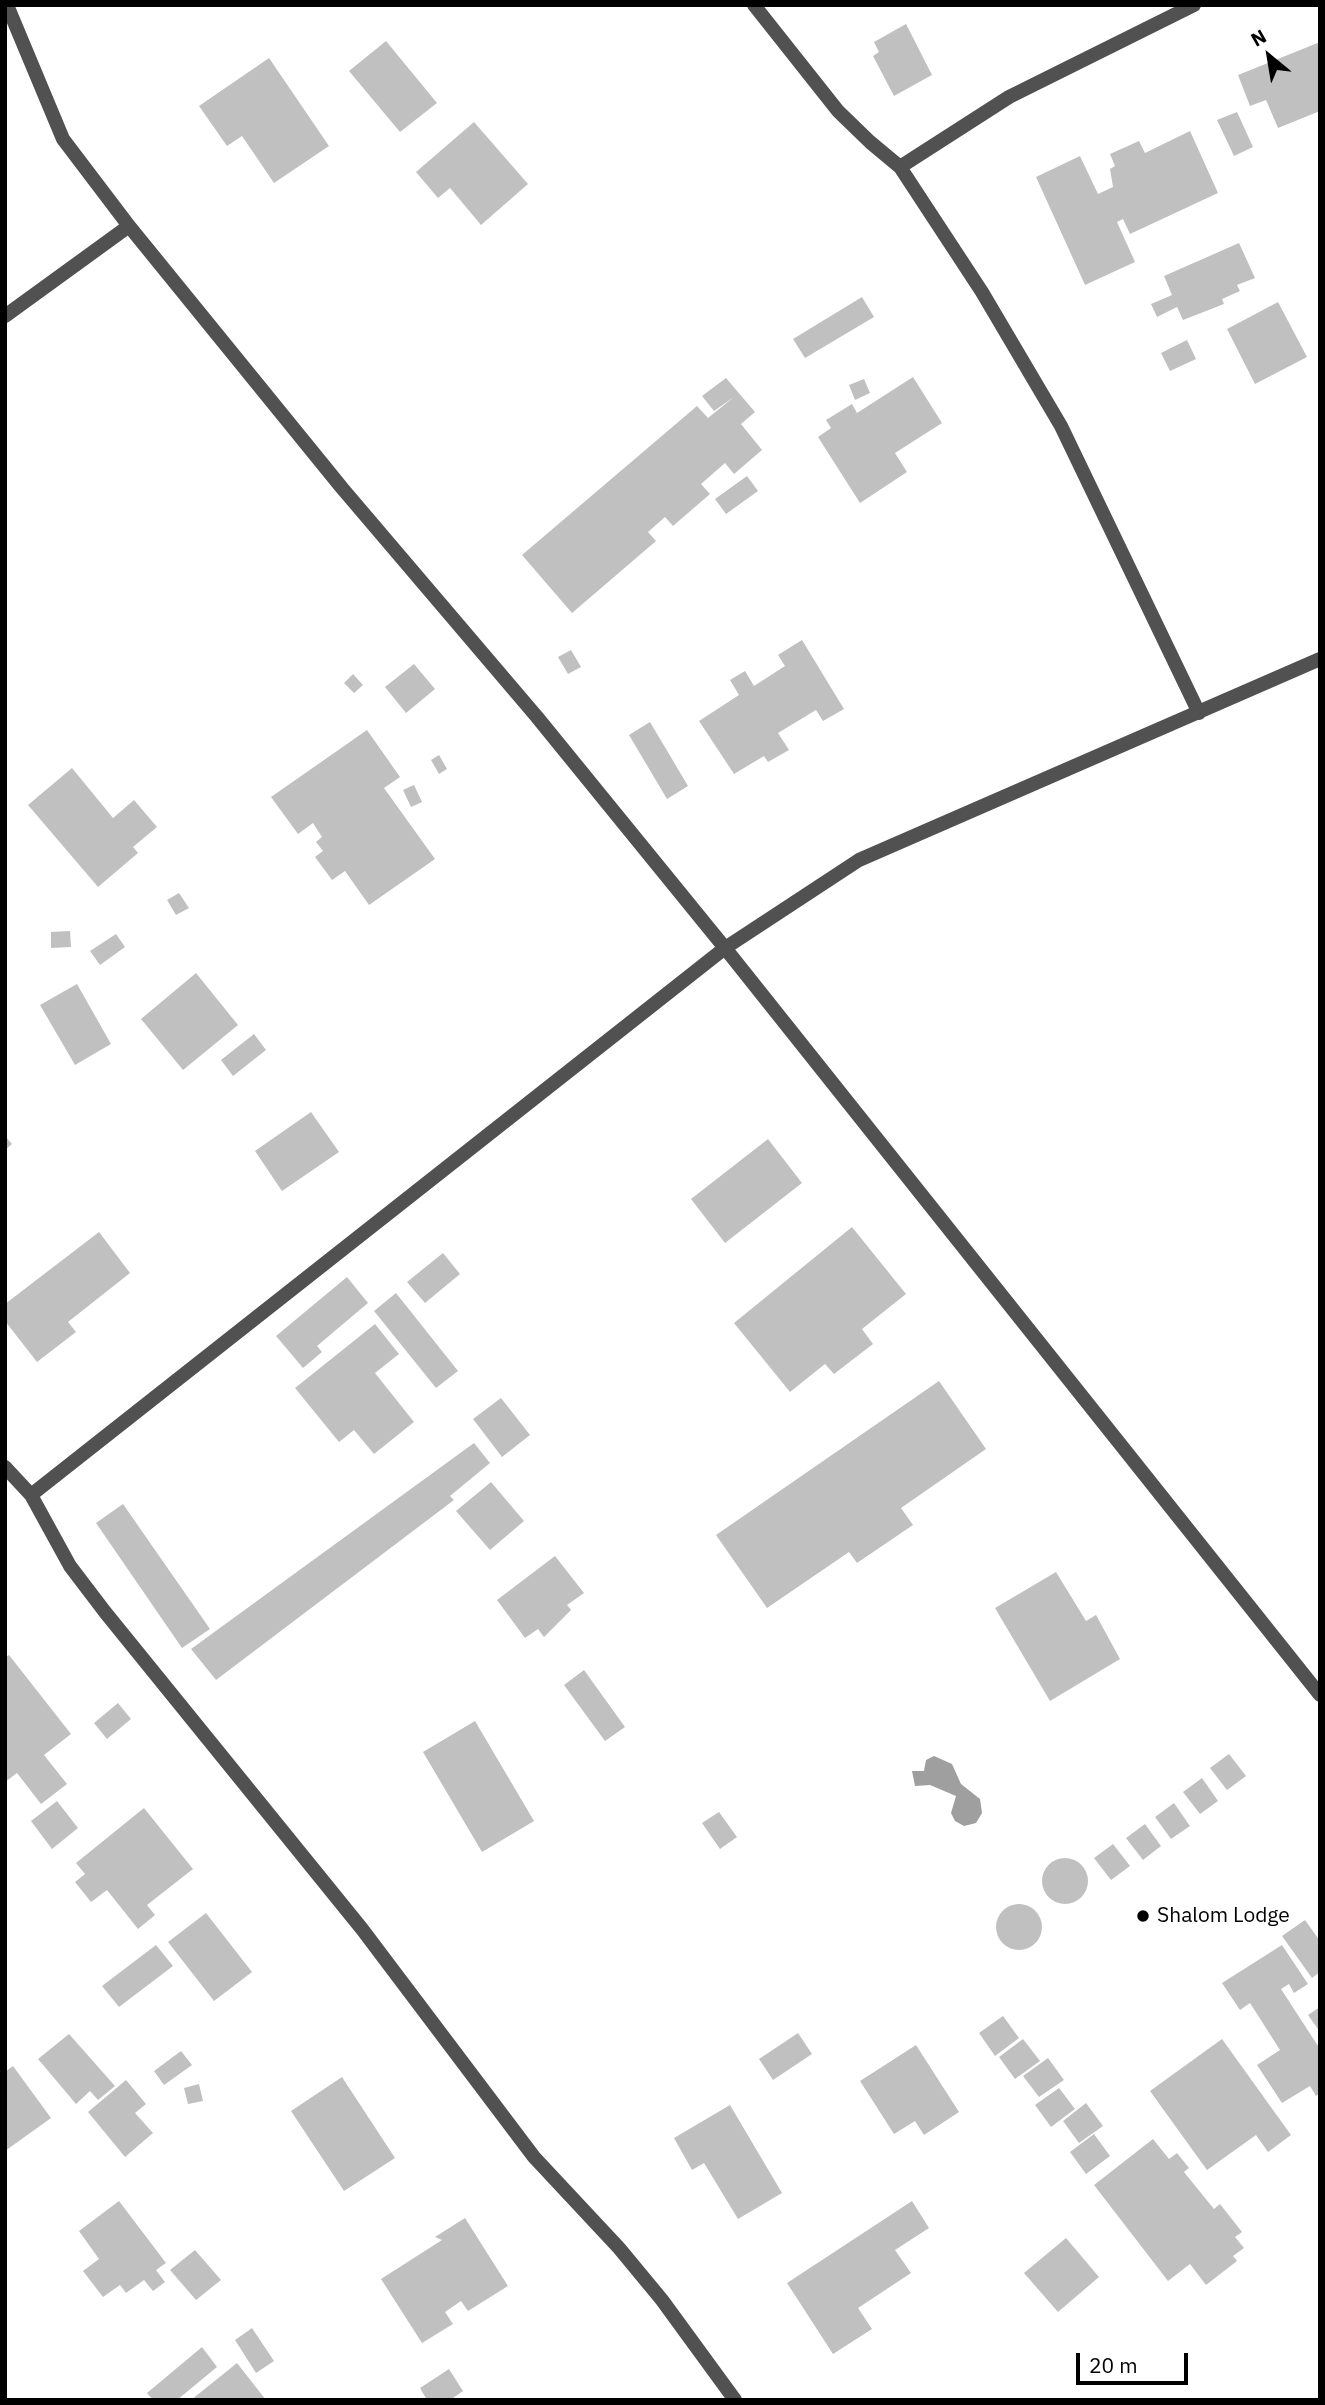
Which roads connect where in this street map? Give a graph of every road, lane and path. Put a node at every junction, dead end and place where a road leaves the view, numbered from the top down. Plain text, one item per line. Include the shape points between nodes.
1 (7, 5) edge
2 (754, 5) edge
3 (1194, 5) edge
4 (900, 167) junction
5 (128, 226) junction
6 (5, 316) edge
7 (1320, 659) edge
8 (1199, 713) junction
9 (724, 948) junction
10 (8, 1474) edge
11 (31, 1495) junction
12 (1320, 1695) edge
13 (735, 2400) edge

1 - 5 street via 63,139
2 - 4 street via 838,111
3 - 4 street via 1009,97
4 - 8 street via 1062,426
5 - 6 street
5 - 9 street
7 - 8 street
8 - 9 street via 859,860
9 - 11 street
9 - 12 street
10 - 11 street
11 - 13 street via 70,1566 105,1612 362,1929 534,2157 645,2279

